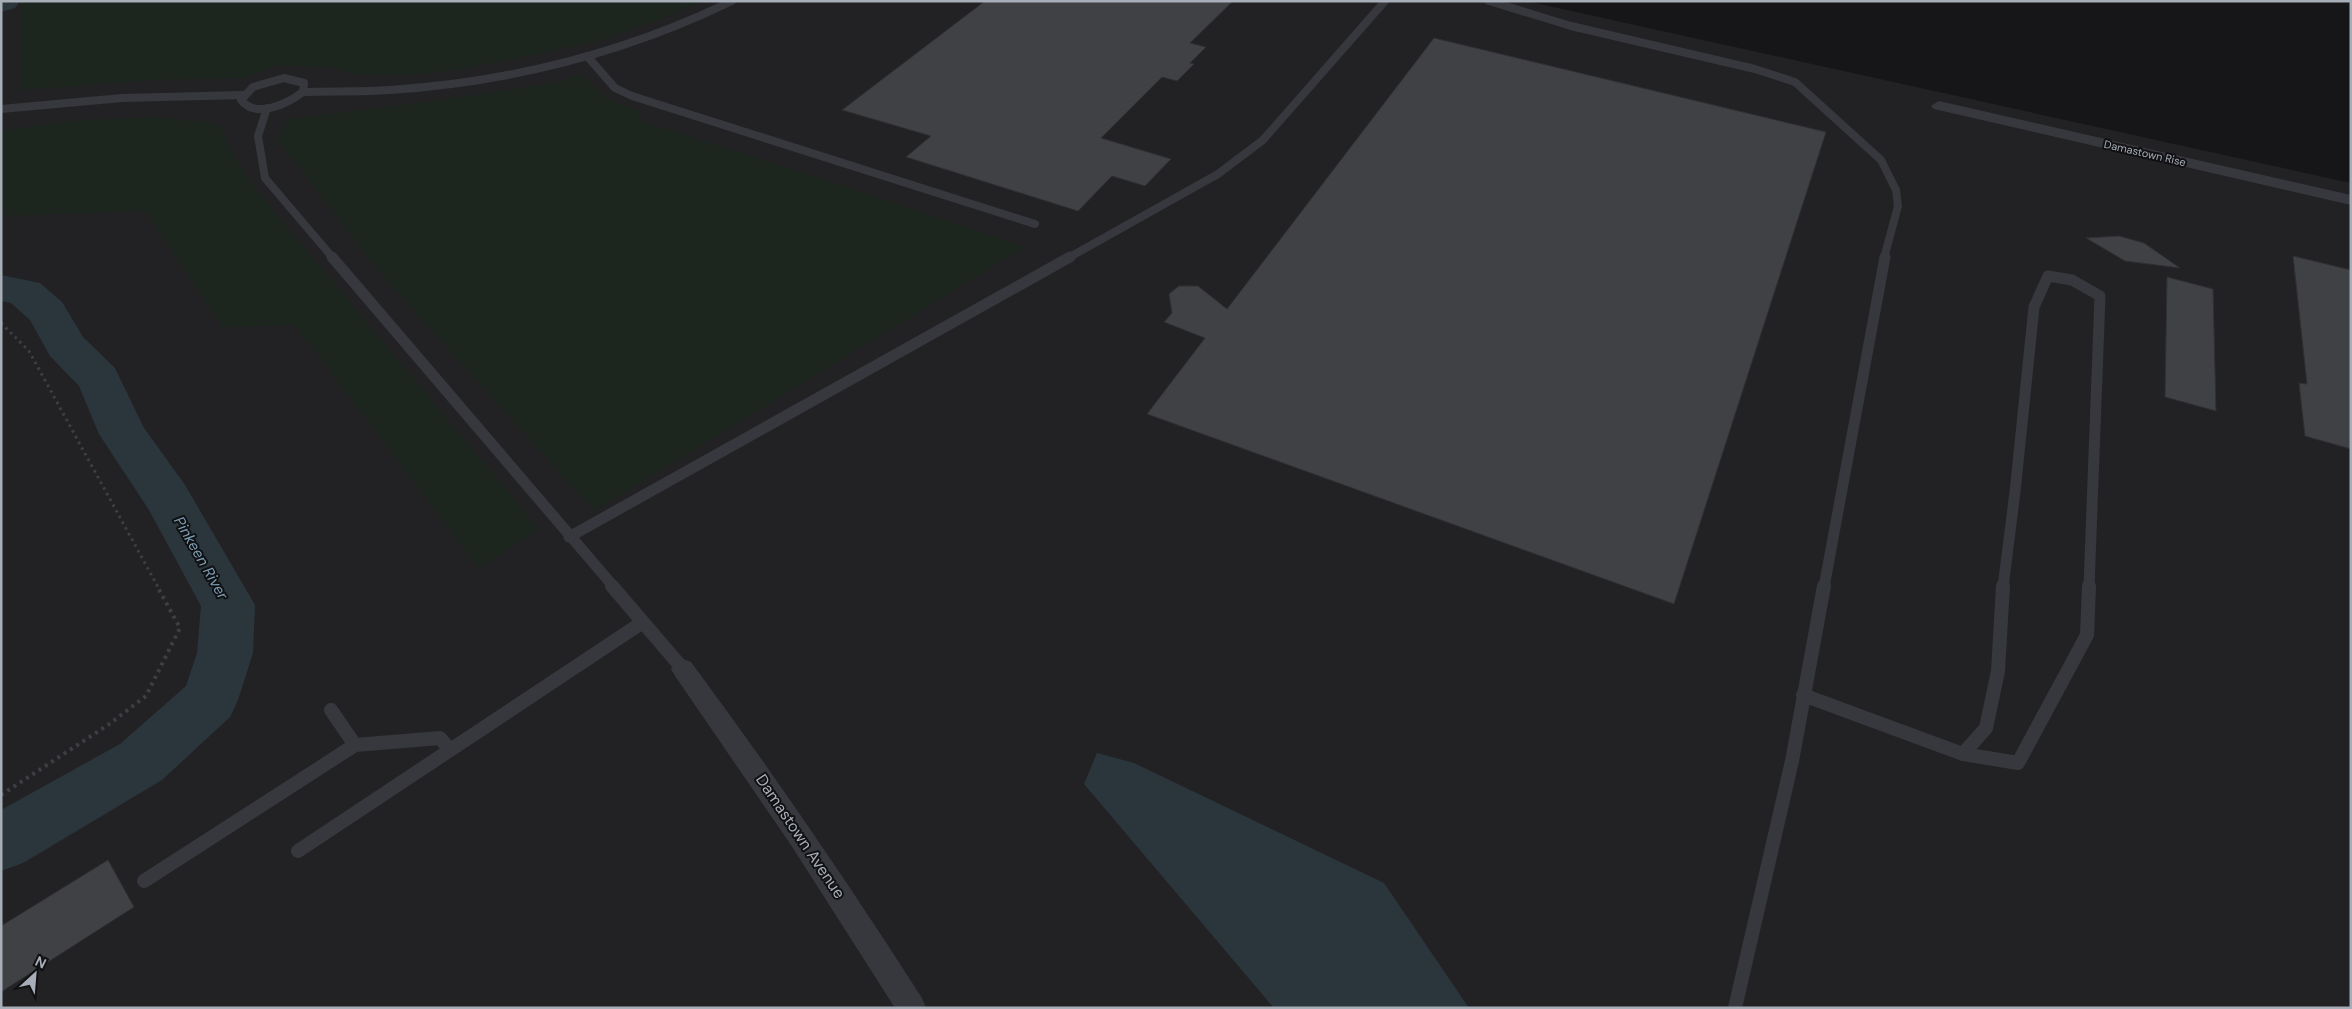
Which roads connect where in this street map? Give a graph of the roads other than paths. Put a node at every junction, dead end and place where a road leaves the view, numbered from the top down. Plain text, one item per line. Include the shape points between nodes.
1 (732, 1) edge
2 (1385, 1) edge
3 (1489, 1) edge
4 (587, 56) junction
5 (303, 92) junction
6 (243, 95) junction
7 (1939, 106) dead end
8 (267, 108) junction
9 (1, 109) edge
10 (2351, 200) edge
11 (1035, 224) dead end
12 (569, 537) junction
13 (642, 622) junction
14 (683, 668) joint
15 (1803, 695) junction
16 (331, 710) dead end
17 (355, 745) junction
18 (450, 750) junction
19 (1963, 754) junction
20 (298, 851) dead end
21 (144, 881) dead end
22 (912, 1008) edge
23 (1735, 1008) edge

1 - 4 lane via 671,29
2 - 12 lane via 1263,140 1218,174
3 - 15 lane via 1571,26 1755,69 1795,82 1881,160 1896,190 1898,206 1887,243
4 - 5 lane via 507,74 402,89
4 - 11 lane via 615,88 632,96
5 - 6 lane via 304,83 284,78 259,84
5 - 8 lane via 289,102
6 - 8 lane via 243,104 257,109
6 - 9 lane via 178,94
7 - 10 street, Damastown Rise
8 - 12 lane via 258,136 265,178
12 - 13 lane
13 - 14 lane
13 - 18 lane
14 - 22 street, Damastown Avenue via 791,820
15 - 19 lane
15 - 23 lane via 1792,761
16 - 17 lane
17 - 18 lane via 440,738
17 - 21 lane
18 - 20 lane
19 - 19 lane via 1986,728 1998,671 2000,607 2034,307 2048,276 2072,280 2100,296 2087,635 2018,763

